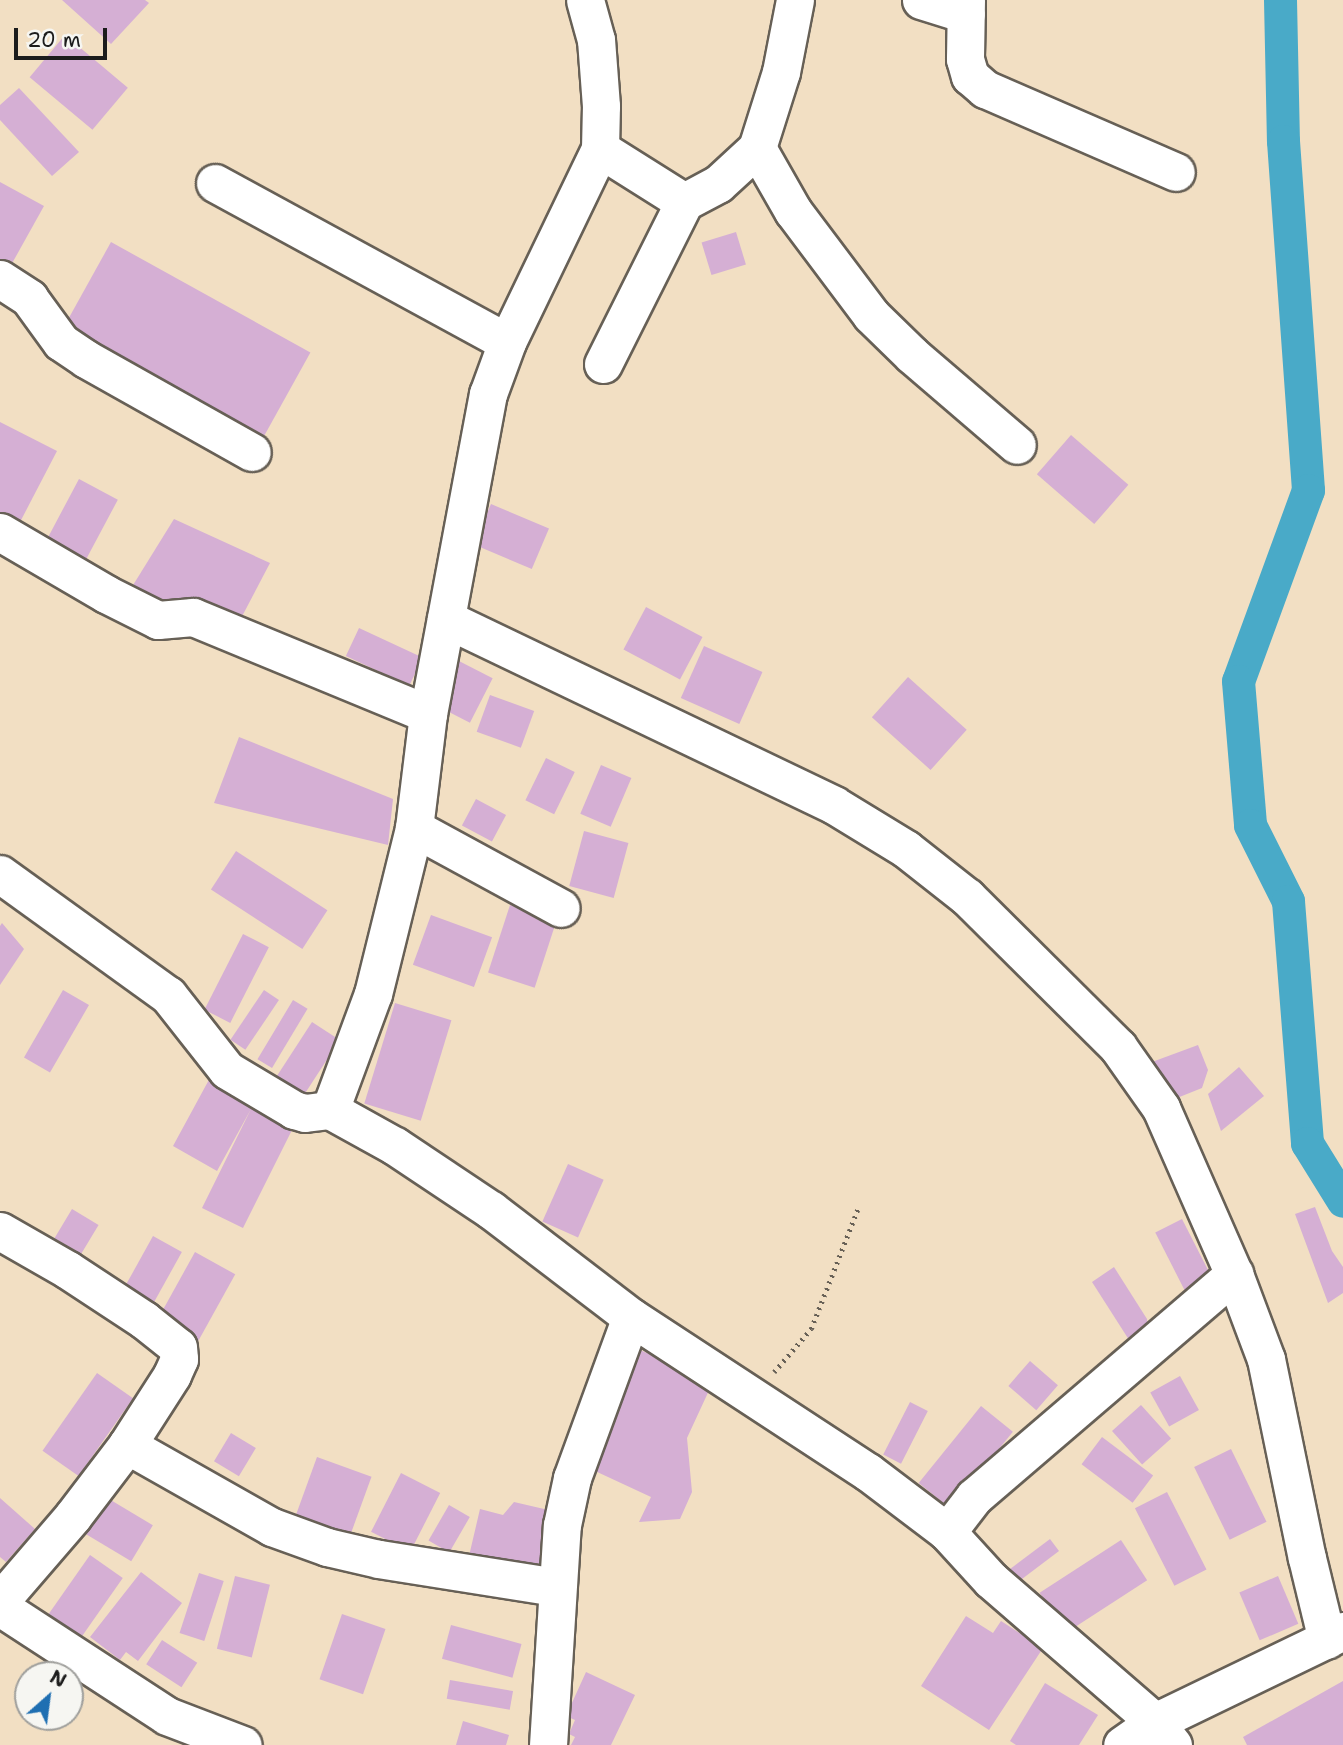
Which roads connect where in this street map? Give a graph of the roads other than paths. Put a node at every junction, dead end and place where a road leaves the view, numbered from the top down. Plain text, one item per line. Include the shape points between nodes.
1 (585, 0) edge
2 (795, 0) edge
3 (921, 0) edge
4 (966, 7) edge
5 (757, 148) junction
6 (600, 149) junction
7 (1176, 172) dead end
8 (215, 183) dead end
9 (684, 202) junction
10 (0, 279) edge
11 (507, 342) junction
12 (603, 364) dead end
13 (1017, 445) dead end
14 (252, 452) dead end
15 (0, 532) edge
16 (446, 619) junction
17 (428, 714) junction
18 (414, 828) junction
19 (0, 874) edge
20 (561, 908) dead end
21 (330, 1110) junction
22 (0, 1231) edge
23 (1234, 1275) junction
24 (631, 1317) junction
25 (127, 1445) junction
26 (947, 1532) junction
27 (556, 1587) junction
28 (0, 1601) edge
29 (0, 1607) edge
30 (1335, 1636) edge
31 (1164, 1734) edge
32 (243, 1745) edge
33 (548, 1745) edge
34 (1122, 1745) edge

1 - 6 street via 596,40
2 - 5 street
3 - 4 street
4 - 7 street via 965,59 970,76 985,89
5 - 9 street via 718,184
5 - 13 street via 793,211 871,315
6 - 9 street
6 - 11 street
8 - 11 street
9 - 12 street
10 - 14 street via 29,298 61,342
11 - 16 street via 488,394
15 - 17 street via 158,620 193,617
16 - 17 street
16 - 23 street via 834,805 906,849 967,897 1118,1047 1161,1108
17 - 18 street
18 - 20 street
18 - 21 street via 373,994
19 - 21 street via 168,995 228,1070 294,1110
21 - 24 street via 395,1146 491,1210
22 - 25 street via 101,1291 178,1347 172,1375
23 - 26 street via 1054,1425 974,1497
23 - 30 street via 1266,1359 1307,1558
24 - 26 street via 868,1472
24 - 27 street via 572,1478
25 - 27 street via 272,1527 327,1547
25 - 28 street
26 - 31 street via 991,1580
27 - 33 street
29 - 32 street via 167,1716
30 - 31 street
31 - 34 street

